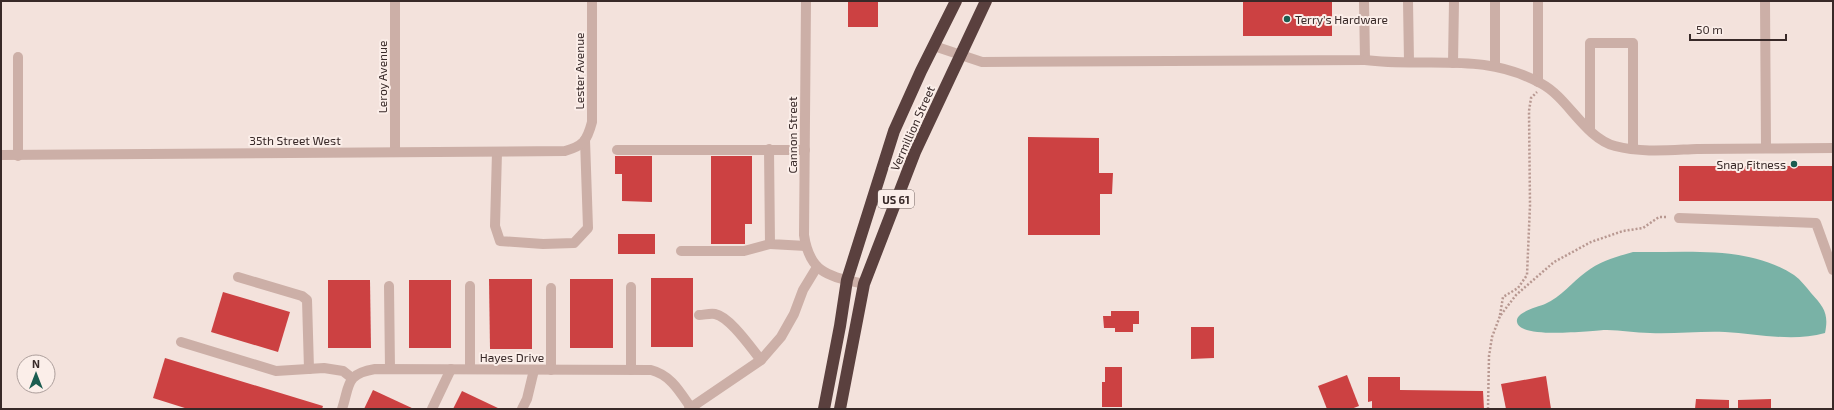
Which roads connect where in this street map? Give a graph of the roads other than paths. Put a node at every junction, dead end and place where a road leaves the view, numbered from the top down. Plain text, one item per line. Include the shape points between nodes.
1 (395, 1) edge
2 (592, 1) edge
3 (806, 1) edge
4 (956, 1) edge
5 (986, 1) edge
6 (1364, 1) edge
7 (1408, 1) edge
8 (1454, 1) edge
9 (1495, 1) edge
10 (1538, 1) edge
11 (1765, 1) edge
12 (934, 46) junction
13 (960, 55) junction
14 (18, 57) dead end
15 (1365, 60) junction
16 (1409, 62) junction
17 (1454, 63) junction
18 (1495, 66) junction
19 (1541, 83) junction
20 (1590, 130) junction
21 (585, 140) junction
22 (1766, 148) junction
23 (1833, 148) edge
24 (769, 149) junction
25 (1633, 149) junction
26 (617, 150) dead end
27 (805, 150) junction
28 (394, 152) junction
29 (497, 152) junction
30 (1, 155) edge
31 (18, 156) junction
32 (1679, 218) road end
33 (770, 244) junction
34 (806, 246) junction
35 (681, 250) dead end
36 (817, 266) junction
37 (1833, 270) edge
38 (238, 277) dead end
39 (847, 280) junction
40 (864, 284) junction
41 (389, 286) dead end
42 (470, 286) dead end
43 (631, 287) dead end
44 (551, 288) dead end
45 (699, 315) dead end
46 (181, 342) dead end
47 (761, 360) junction
48 (308, 369) junction
49 (390, 370) junction
50 (451, 370) junction
51 (470, 370) junction
52 (534, 370) junction
53 (551, 370) junction
54 (631, 370) junction
55 (352, 378) junction
56 (690, 408) edge
57 (342, 409) edge
58 (432, 409) edge
59 (522, 409) edge
60 (824, 409) edge
61 (840, 409) edge

1 - 28 street, Leroy Avenue
2 - 21 street, Lester Avenue via 592,122
3 - 27 street, Cannon Street
4 - 12 highway, Vermillion Street / US 61
5 - 13 highway, Vermillion Street / US 61
6 - 15 street
7 - 16 street
8 - 17 street
9 - 18 street
10 - 19 street
11 - 22 street
12 - 13 street
12 - 39 highway, Vermillion Street / US 61 via 894,131
13 - 15 street via 982,62 1013,63
13 - 40 highway, Vermillion Street / US 61 via 915,152
14 - 31 street
15 - 16 street
16 - 17 street
17 - 18 street
18 - 19 street via 1516,71
19 - 20 street
20 - 25 street via 1614,146
20 - 25 street via 1590,43 1633,43
21 - 29 street, 35th Street West via 577,148 565,152
21 - 29 street via 588,228 574,243 543,244 500,240 495,226
22 - 23 street
22 - 25 street
24 - 26 street
24 - 27 street
24 - 33 street
27 - 34 street, Cannon Street
28 - 29 street, 35th Street West
28 - 31 street, 35th Street West
30 - 31 street, 35th Street West
32 - 37 street via 1816,223
33 - 34 street
33 - 35 street via 744,250
34 - 36 street, Cannon Street via 809,256
36 - 39 street, Cannon Street via 828,274
36 - 47 street via 802,290 794,314 781,337
38 - 48 street via 302,296 307,300
39 - 40 street, Cannon Street
39 - 60 highway, Vermillion Street / US 61
40 - 61 highway, Vermillion Street / US 61
41 - 49 street
42 - 51 street
43 - 54 street
44 - 53 street
45 - 47 street via 715,314 723,318
46 - 48 street via 276,371
47 - 56 street
48 - 55 street via 343,371
49 - 50 street, Hayes Drive
49 - 55 street, Hayes Drive via 361,371
50 - 51 street, Hayes Drive
50 - 58 street
51 - 52 street, Hayes Drive
52 - 53 street, Hayes Drive
52 - 59 street
53 - 54 street, Hayes Drive
54 - 56 street, Hayes Drive via 660,372 669,379
55 - 57 street

